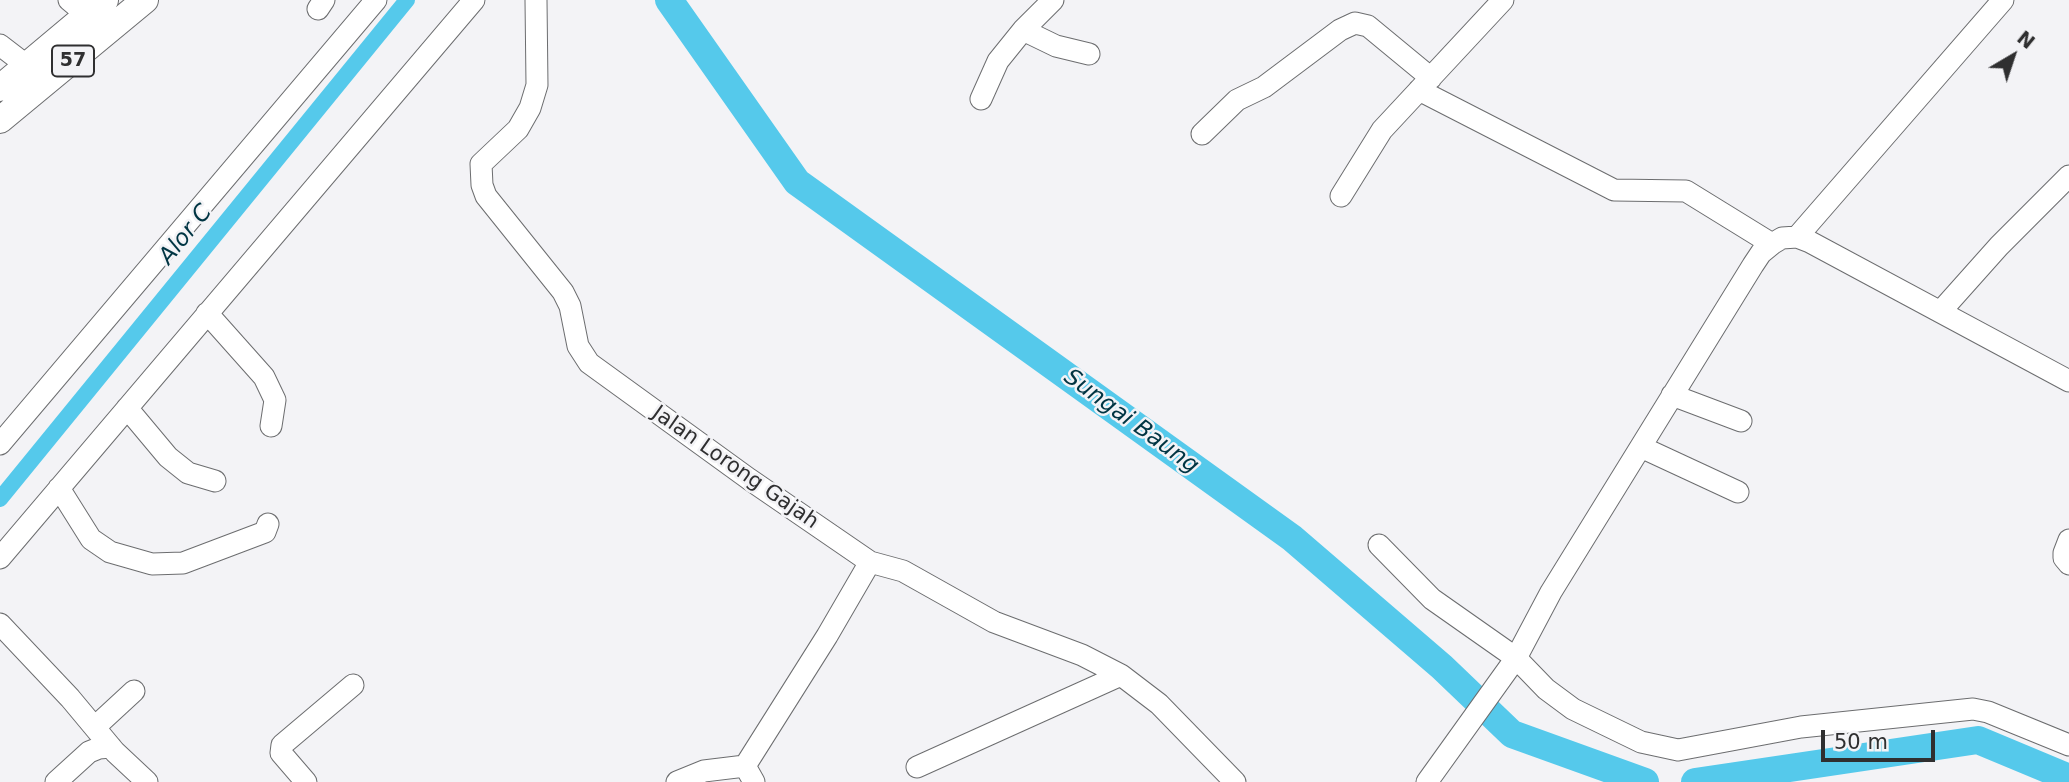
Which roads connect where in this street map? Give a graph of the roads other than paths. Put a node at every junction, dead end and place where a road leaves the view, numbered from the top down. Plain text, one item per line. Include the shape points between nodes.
1 (145, 0) edge
2 (376, 0) edge
3 (474, 0) edge
4 (536, 0) edge
5 (1053, 0) edge
6 (1503, 0) edge
7 (2003, 0) edge
8 (87, 5) edge
9 (1023, 30) junction
10 (0, 46) edge
11 (1089, 54) dead end
12 (26, 65) junction
13 (1425, 84) junction
14 (0, 88) edge
15 (981, 99) dead end
16 (0, 120) edge
17 (1202, 134) dead end
18 (2069, 176) edge
19 (1341, 196) dead end
20 (1797, 237) junction
21 (1772, 244) junction
22 (1941, 311) junction
23 (207, 313) junction
24 (2069, 381) edge
25 (1672, 396) junction
26 (127, 408) junction
27 (1741, 421) dead end
28 (271, 426) dead end
29 (4, 430) edge
30 (1641, 447) junction
31 (215, 481) dead end
32 (59, 488) junction
33 (1738, 492) dead end
34 (268, 524) dead end
35 (2069, 541) edge
36 (1379, 545) dead end
37 (0, 558) edge
38 (870, 562) junction
39 (2069, 564) edge
40 (0, 624) edge
41 (1515, 658) junction
42 (1121, 676) junction
43 (353, 685) dead end
44 (134, 691) dead end
45 (95, 727) junction
46 (2069, 746) edge
47 (111, 747) junction
48 (917, 767) dead end
49 (750, 774) edge
50 (56, 782) edge
51 (147, 782) edge
52 (306, 782) edge
53 (677, 782) edge
54 (1235, 782) edge
55 (1427, 782) edge

1 - 16 main road, 57
2 - 29 street
3 - 23 street
4 - 38 street, Jalan Lorong Gajah via 537,85 518,129 481,164 486,196 569,301 581,353 597,371
5 - 9 street
6 - 13 street
7 - 20 street
8 - 12 main road, 57
9 - 11 street via 1053,45
9 - 15 street via 996,63
10 - 12 street
12 - 14 main road, 57
13 - 17 street via 1368,26 1355,23 1264,87 1237,100
13 - 19 street via 1382,130
13 - 21 street via 1614,190 1686,191
18 - 22 street
20 - 21 street
20 - 22 street
21 - 25 street via 1753,265
22 - 24 street
23 - 26 street
23 - 28 street via 264,377 275,400
25 - 27 street
25 - 30 street
26 - 31 street via 168,457 188,473
26 - 32 street
30 - 33 street
30 - 41 street
32 - 34 street via 91,539 110,552 152,564 183,563 265,532
32 - 37 street
35 - 39 street via 2064,553
36 - 41 street via 1432,599
38 - 42 street, Jalan Lorong Gajah via 903,571 994,622 1082,655
38 - 49 street
40 - 45 street
41 - 46 street via 1573,709 1641,743 1668,749 1801,727 1973,709
41 - 55 street
42 - 48 street
42 - 54 street, Jalan Lorong Gajah via 1159,704
43 - 52 street via 282,745 281,753
44 - 45 street
45 - 47 street
47 - 50 street via 89,752
47 - 51 street
49 - 53 street via 704,771

